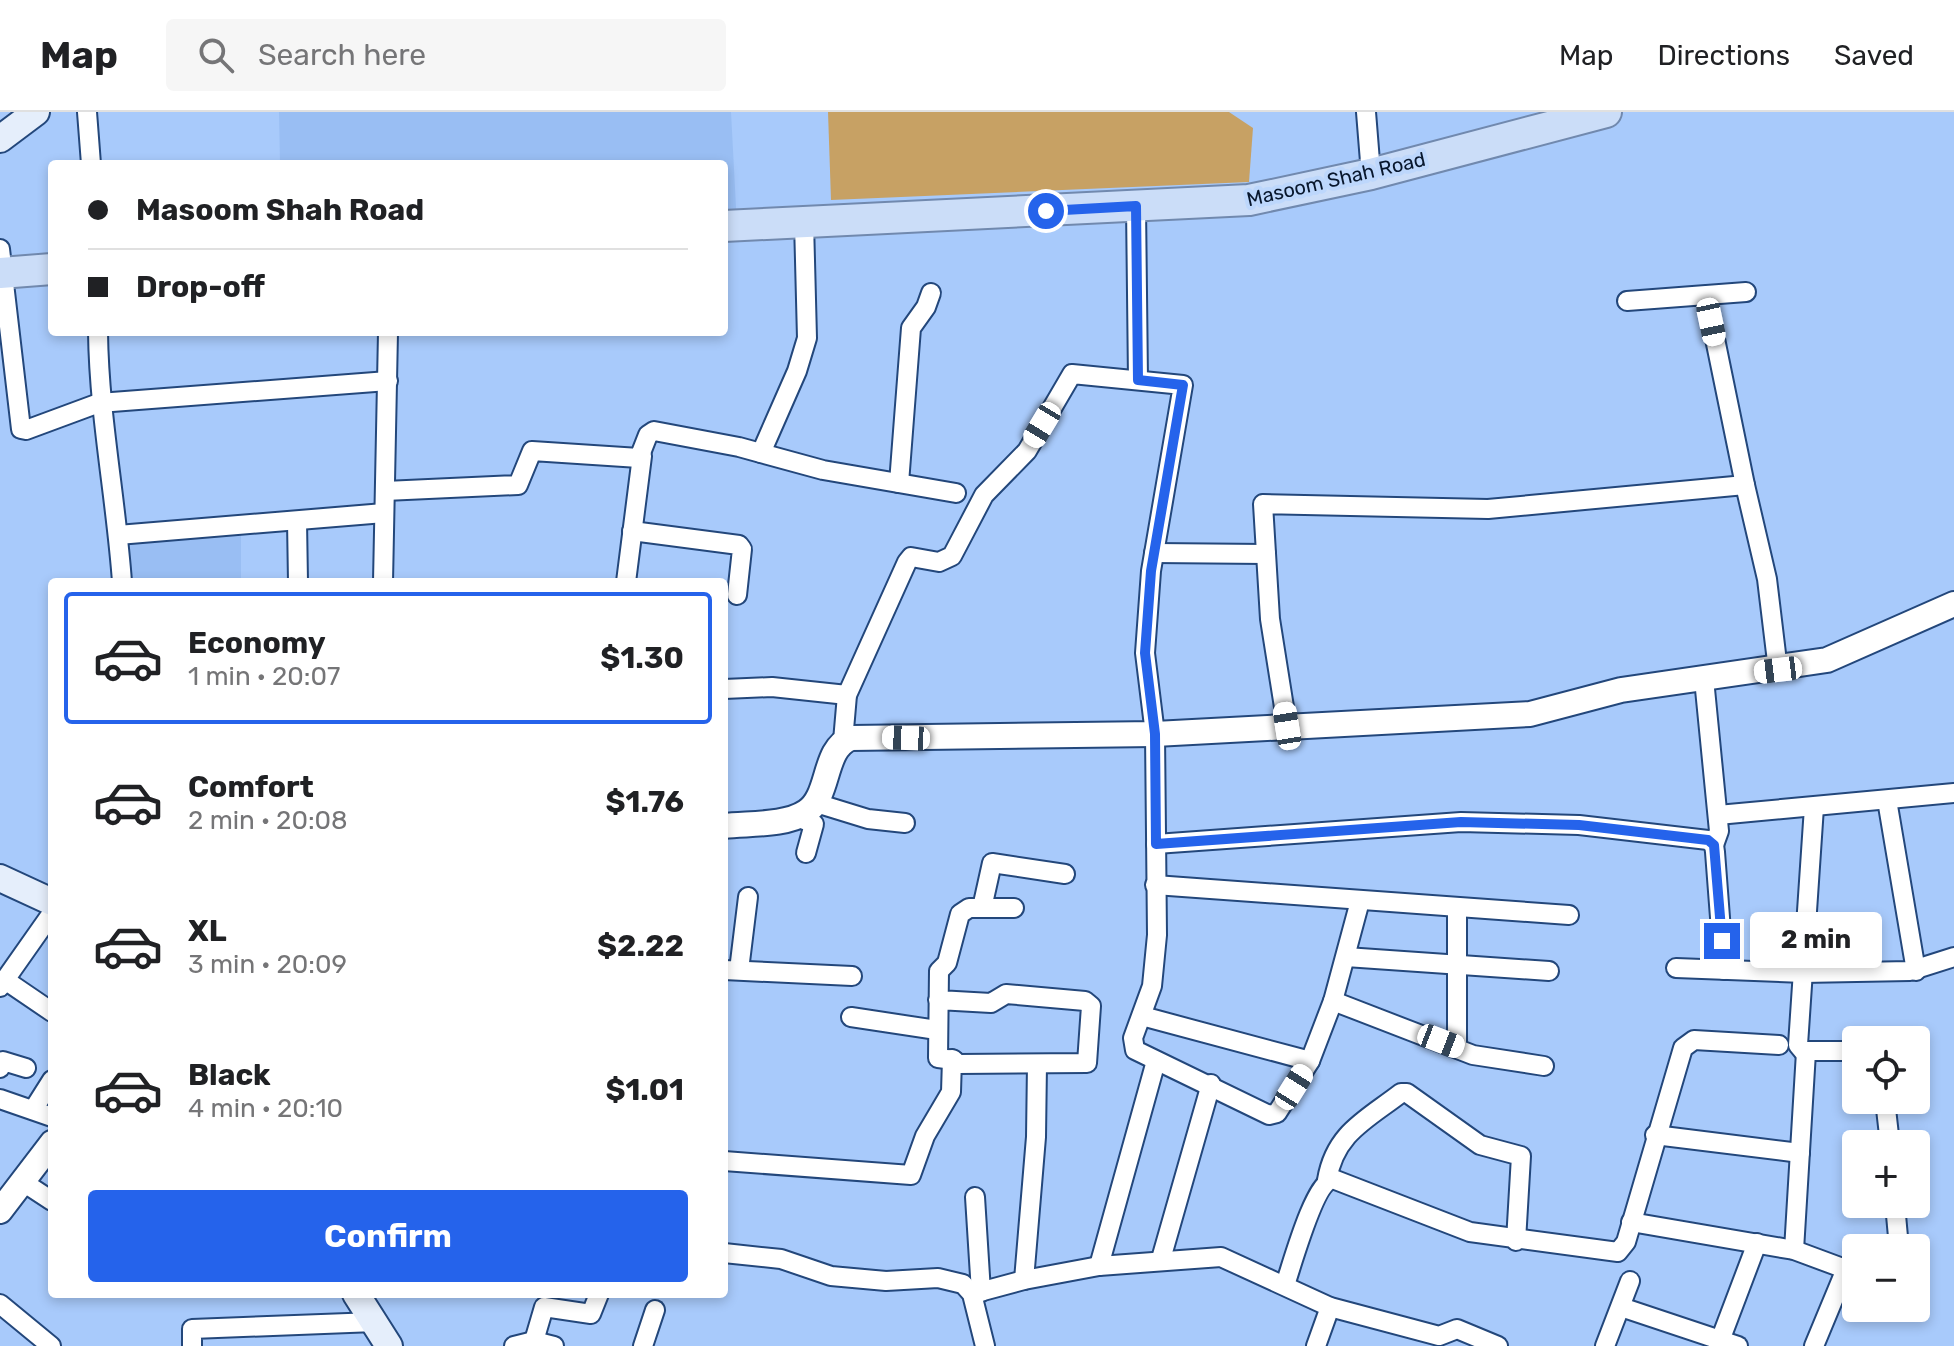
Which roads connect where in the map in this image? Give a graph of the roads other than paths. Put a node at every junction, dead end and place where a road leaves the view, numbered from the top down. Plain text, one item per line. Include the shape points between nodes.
1 (36, 112) edge
2 (87, 112) edge
3 (1366, 112) edge
4 (1598, 114) edge
5 (0, 139) edge
6 (91, 160) edge
7 (1371, 174) junction
8 (1136, 206) junction
9 (804, 222) junction
10 (728, 226) edge
11 (1, 265) edge
12 (48, 269) edge
13 (1746, 292) dead end
14 (931, 293) dead end
15 (98, 336) edge
16 (388, 336) edge
17 (1138, 380) junction
18 (388, 381) junction
19 (99, 403) junction
20 (761, 453) junction
21 (642, 456) junction
22 (899, 483) junction
23 (1745, 485) junction
24 (385, 491) junction
25 (956, 493) dead end
26 (384, 513) junction
27 (297, 521) junction
28 (632, 531) junction
29 (118, 535) junction
30 (1154, 553) junction
31 (1266, 554) junction
32 (122, 578) edge
33 (298, 578) edge
34 (383, 578) edge
35 (626, 578) edge
36 (737, 595) dead end
37 (1954, 604) edge
38 (1778, 670) junction
39 (1704, 679) junction
40 (728, 689) edge
41 (847, 695) junction
42 (1287, 726) junction
43 (1155, 734) junction
44 (843, 741) junction
45 (1954, 793) edge
46 (1887, 800) junction
47 (1814, 807) junction
48 (806, 810) junction
49 (1718, 815) junction
50 (905, 823) dead end
51 (728, 825) edge
52 (1156, 844) junction
53 (1714, 845) junction
54 (806, 853) dead end
55 (1065, 874) dead end
56 (0, 878) edge
57 (1155, 885) junction
58 (748, 897) dead end
59 (48, 900) edge
60 (1360, 901) junction
61 (982, 908) junction
62 (1014, 908) dead end
63 (1457, 908) junction
64 (1569, 915) dead end
65 (48, 919) edge
66 (1346, 957) junction
67 (1954, 957) edge
68 (1458, 967) junction
69 (1676, 968) dead end
70 (731, 970) edge
71 (1724, 970) junction
72 (1549, 971) dead end
73 (1916, 971) junction
74 (1803, 973) junction
75 (852, 976) dead end
76 (2, 984) edge
77 (938, 1000) junction
78 (1333, 1001) junction
79 (48, 1010) edge
80 (1142, 1016) junction
81 (851, 1017) dead end
82 (937, 1030) junction
83 (1779, 1045) dead end
84 (1457, 1047) junction
85 (1842, 1051) edge
86 (1806, 1052) junction
87 (952, 1059) junction
88 (1156, 1061) junction
89 (1310, 1061) junction
90 (1037, 1064) junction
91 (1544, 1066) dead end
92 (0, 1068) edge
93 (26, 1068) dead end
94 (1211, 1084) junction
95 (48, 1086) edge
96 (0, 1099) edge
97 (33, 1110) junction
98 (48, 1116) edge
99 (1655, 1135) junction
100 (48, 1148) edge
101 (1800, 1153) junction
102 (728, 1161) edge
103 (1327, 1180) junction
104 (23, 1182) junction
105 (975, 1197) dead end
106 (48, 1198) edge
107 (1, 1207) edge
108 (1631, 1222) junction
109 (1516, 1241) junction
110 (1757, 1243) junction
111 (1794, 1250) junction
112 (728, 1253) edge
113 (1161, 1259) junction
114 (1099, 1266) junction
115 (1842, 1268) edge
116 (1024, 1280) junction
117 (1630, 1281) dead end
118 (1285, 1285) junction
119 (1842, 1289) edge
120 (976, 1293) junction
121 (359, 1298) edge
122 (597, 1298) edge
123 (0, 1304) edge
124 (1330, 1307) junction
125 (1621, 1307) junction
126 (655, 1310) dead end
127 (375, 1322) junction
128 (534, 1341) junction
129 (1725, 1344) edge
130 (51, 1346) edge
131 (192, 1346) edge
132 (389, 1346) edge
133 (514, 1346) edge
134 (554, 1346) edge
135 (643, 1346) edge
136 (985, 1346) edge
137 (1316, 1346) edge
138 (1498, 1346) edge
139 (1605, 1346) edge
140 (1814, 1346) edge

1 - 5 main road
2 - 6 street
3 - 7 street
4 - 7 main road, Masoom Shah Road
7 - 8 main road, Masoom Shah Road via 1249,200
8 - 9 main road, Masoom Shah Road
8 - 17 street
9 - 10 main road, Masoom Shah Road
9 - 20 street via 807,338
11 - 12 main road
11 - 19 street via 21,429
13 - 23 street via 1627,301 1706,295
14 - 22 street via 911,328
15 - 19 street
16 - 18 street
17 - 30 street via 1183,385
17 - 41 street via 1072,374 1027,451 984,495 952,556 939,562 911,557 907,562
18 - 19 street
18 - 24 street
19 - 29 street
20 - 21 street via 654,431
20 - 22 street
21 - 24 street via 532,451 518,485
21 - 28 street
22 - 25 street
23 - 31 street via 1488,509 1263,504
23 - 38 street via 1767,579
24 - 26 street
26 - 27 street
26 - 34 street
27 - 29 street
27 - 33 street
28 - 35 street
28 - 36 street via 739,545
29 - 32 street
30 - 31 street
30 - 43 street via 1145,653
31 - 42 street
37 - 38 street via 1827,660
38 - 39 street
39 - 42 street via 1621,690 1530,714
39 - 49 street
40 - 41 street via 772,687
41 - 44 street
42 - 43 street
43 - 44 street via 862,736
43 - 52 street
44 - 48 street
45 - 46 street
46 - 47 street
46 - 73 street
47 - 49 street
47 - 74 street
48 - 50 street
48 - 51 street
48 - 54 street via 814,824
49 - 53 street
52 - 53 street via 1461,822 1579,825 1708,840
52 - 57 street
53 - 71 street
55 - 61 street via 992,863
56 - 59 main road
57 - 60 street
57 - 80 street via 1152,986
58 - 70 street
60 - 63 street
60 - 66 street
61 - 62 street
61 - 77 street via 960,914 947,963 939,971
63 - 64 street
63 - 68 street
65 - 76 street
66 - 68 street
66 - 78 street
67 - 73 street
68 - 72 street
68 - 84 street
69 - 71 street
70 - 75 street
71 - 74 street
73 - 74 street
74 - 86 street via 1798,1045
76 - 79 street
77 - 82 street
77 - 90 street via 991,1003 1006,994 1089,1003 1087,1063
78 - 84 street
78 - 89 street
80 - 88 street via 1133,1045
80 - 89 street
81 - 82 street
82 - 87 street via 938,1058
83 - 99 street via 1688,1042
84 - 91 street via 1473,1055
85 - 86 street
86 - 101 street
87 - 90 street via 958,1064
87 - 102 street via 951,1092 925,1136 911,1175
88 - 94 street
88 - 114 street
89 - 94 street via 1273,1116
90 - 116 street
92 - 93 street via 3,1061
94 - 113 street
95 - 97 street
96 - 97 street
97 - 98 street
99 - 101 street
99 - 108 street
100 - 104 street
101 - 111 street
103 - 109 street via 1339,1180 1470,1232
103 - 109 street via 1336,1147 1346,1135 1407,1093 1480,1145 1521,1156
103 - 118 street
104 - 106 street
104 - 107 street
105 - 120 street
108 - 109 street via 1618,1252
108 - 110 street
110 - 111 street
110 - 129 street
111 - 115 street
112 - 120 street via 781,1259 831,1276 938,1278
113 - 114 street
113 - 118 street via 1221,1257
114 - 116 street
116 - 120 street
117 - 125 street
118 - 124 street
119 - 140 street
120 - 136 street
121 - 127 main road
122 - 128 street via 591,1314 544,1307
123 - 130 street
124 - 137 street
124 - 138 street via 1439,1336 1457,1329
125 - 129 street
125 - 139 street
126 - 135 street
127 - 131 street via 192,1329
127 - 132 main road
128 - 133 street
128 - 134 street

